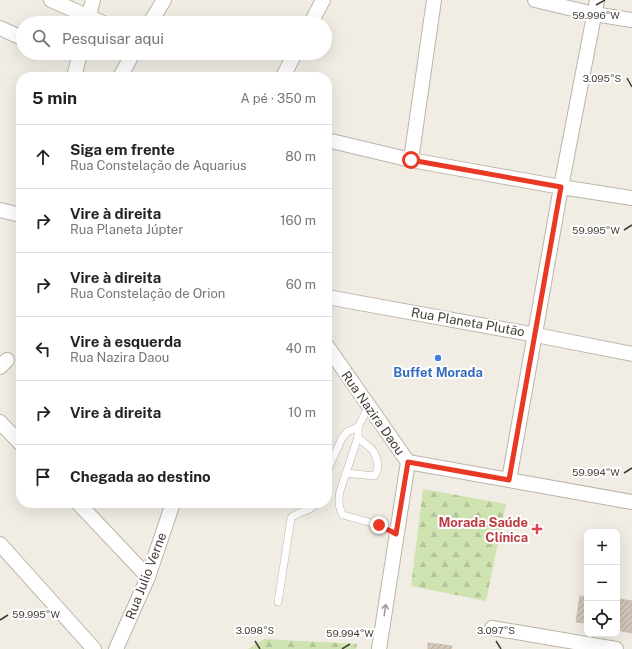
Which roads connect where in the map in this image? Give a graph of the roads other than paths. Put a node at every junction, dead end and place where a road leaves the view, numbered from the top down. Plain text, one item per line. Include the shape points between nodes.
1 (51, 0) edge
2 (93, 0) edge
3 (164, 0) edge
4 (323, 0) edge
5 (434, 0) edge
6 (535, 0) edge
7 (596, 7) edge
8 (81, 16) edge
9 (89, 16) edge
10 (154, 16) edge
11 (315, 16) edge
12 (632, 20) edge
13 (0, 28) edge
14 (16, 35) edge
15 (78, 60) edge
16 (129, 60) edge
17 (292, 60) edge
18 (75, 72) edge
19 (123, 72) edge
20 (286, 72) edge
21 (332, 141) edge
22 (411, 160) junction
23 (561, 187) junction
24 (632, 198) edge
25 (0, 210) edge
26 (16, 214) edge
27 (332, 298) edge
28 (536, 335) junction
29 (332, 353) edge
30 (632, 354) edge
31 (368, 406) junction
32 (0, 422) edge
33 (358, 427) junction
34 (358, 437) junction
35 (16, 439) edge
36 (332, 460) edge
37 (408, 462) junction
38 (346, 473) junction
39 (509, 480) junction
40 (632, 502) edge
41 (83, 508) edge
42 (171, 508) edge
43 (313, 508) edge
44 (396, 534) junction
45 (0, 544) edge
46 (148, 577) junction
47 (278, 602) dead end
48 (492, 628) dead end
49 (94, 649) edge
50 (116, 649) edge
51 (380, 649) edge
52 (616, 649) edge

1 - 8 street
2 - 9 street
3 - 10 street
4 - 11 street
5 - 22 street
6 - 7 street
7 - 12 street
7 - 23 street
13 - 14 street
15 - 18 street
16 - 19 street
17 - 20 street
21 - 22 street
22 - 23 street
23 - 24 street
23 - 28 street
25 - 26 street
27 - 28 street, Rua Planeta Plutão
28 - 30 street, Rua Planeta Plutão
28 - 39 street
29 - 31 street, Rua Nazira Daou
31 - 33 lane
31 - 37 street, Rua Nazira Daou
32 - 35 street
33 - 34 lane
33 - 36 lane via 347,432 342,438
34 - 38 lane
34 - 38 lane via 374,451 378,471 374,476
37 - 39 street
37 - 44 street, Rua Nazira Daou
38 - 44 lane via 338,499 343,515 379,525
39 - 40 street
41 - 46 street
42 - 46 street, Rua Julio Verne
43 - 47 lane via 290,518
51 -> 44 street, Rua Nazira Daou
45 - 49 street
46 - 50 street, Rua Julio Verne
48 - 52 street

